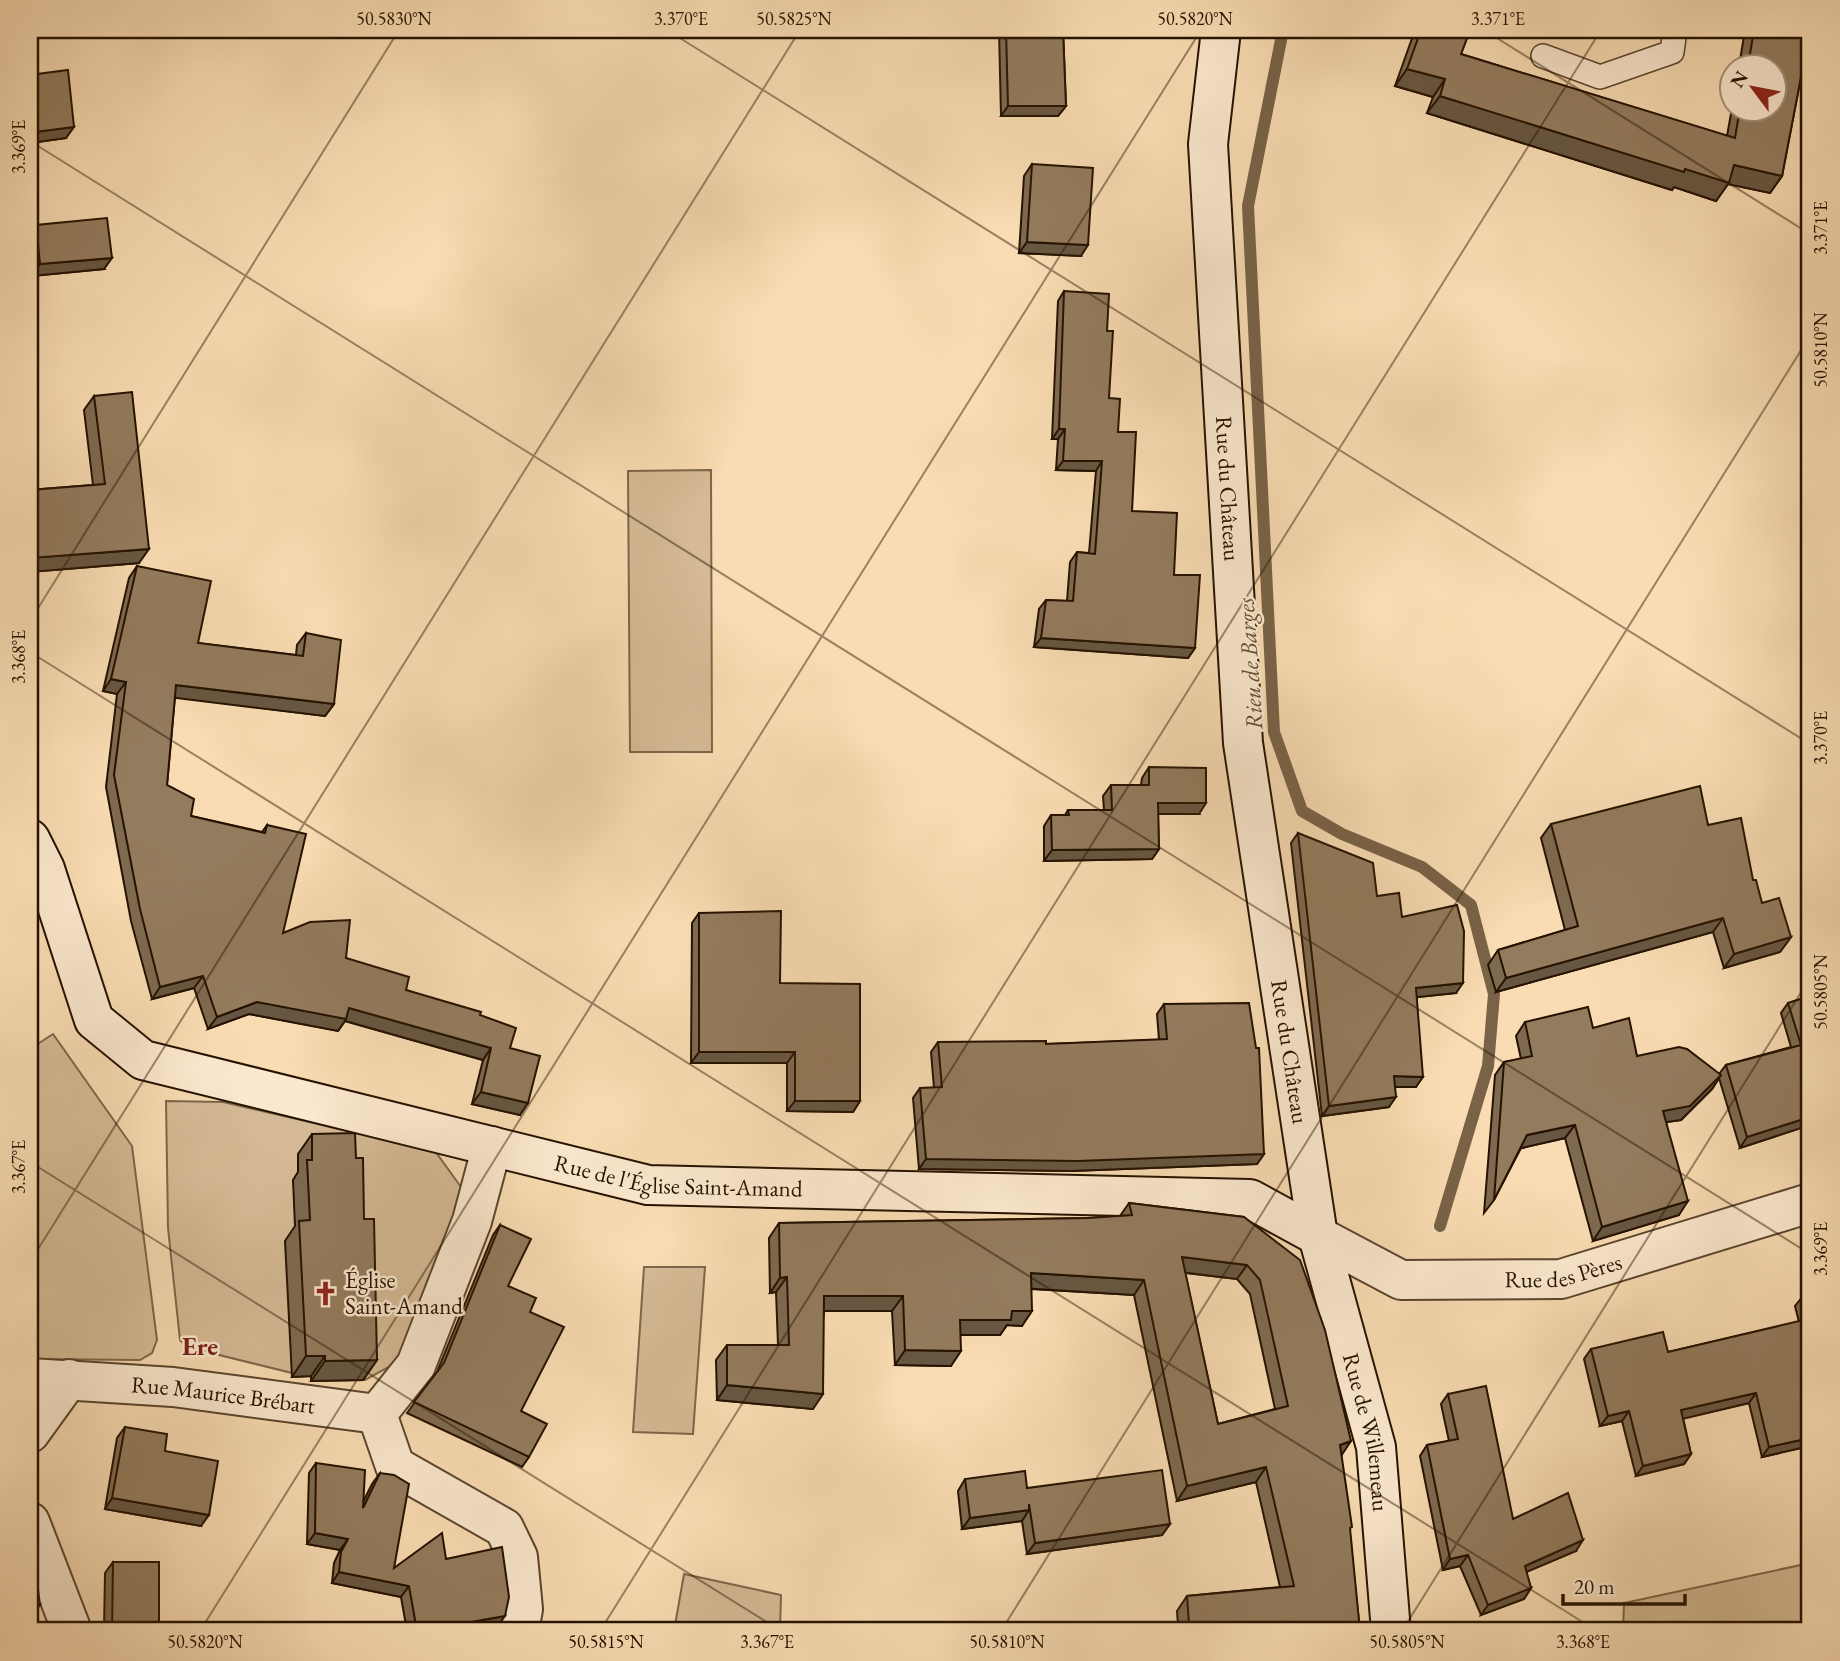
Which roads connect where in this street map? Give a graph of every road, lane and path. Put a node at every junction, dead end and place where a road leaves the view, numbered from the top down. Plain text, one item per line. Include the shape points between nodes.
1 (1221, 30) edge
2 (1675, 30) edge
3 (1543, 56) dead end
4 (30, 839) edge
5 (492, 1146) junction
6 (1810, 1203) edge
7 (1318, 1236) junction
8 (30, 1378) edge
9 (69, 1379) junction
10 (377, 1414) junction
11 (30, 1433) edge
12 (30, 1522) edge
13 (72, 1631) edge
14 (519, 1631) edge
15 (1391, 1631) edge

1 - 7 street, Rue du Château via 1208,144 1243,743
2 - 3 lane via 1672,52 1600,77
4 - 5 street, Rue de l'Église Saint-Amand via 45,869 94,1020 143,1060
5 - 7 street, Rue de l'Église Saint-Amand via 648,1185 1250,1199
5 - 10 street via 472,1221 416,1365
6 - 7 street, Rue des Pères via 1561,1279 1401,1280
7 - 15 street, Rue de Willemeau via 1376,1447
8 - 9 street, Rue Maurice Brébart
9 - 10 street, Rue Maurice Brébart via 173,1387
9 - 11 street
10 - 14 street via 394,1466 504,1528 517,1558 523,1609
12 - 13 street

